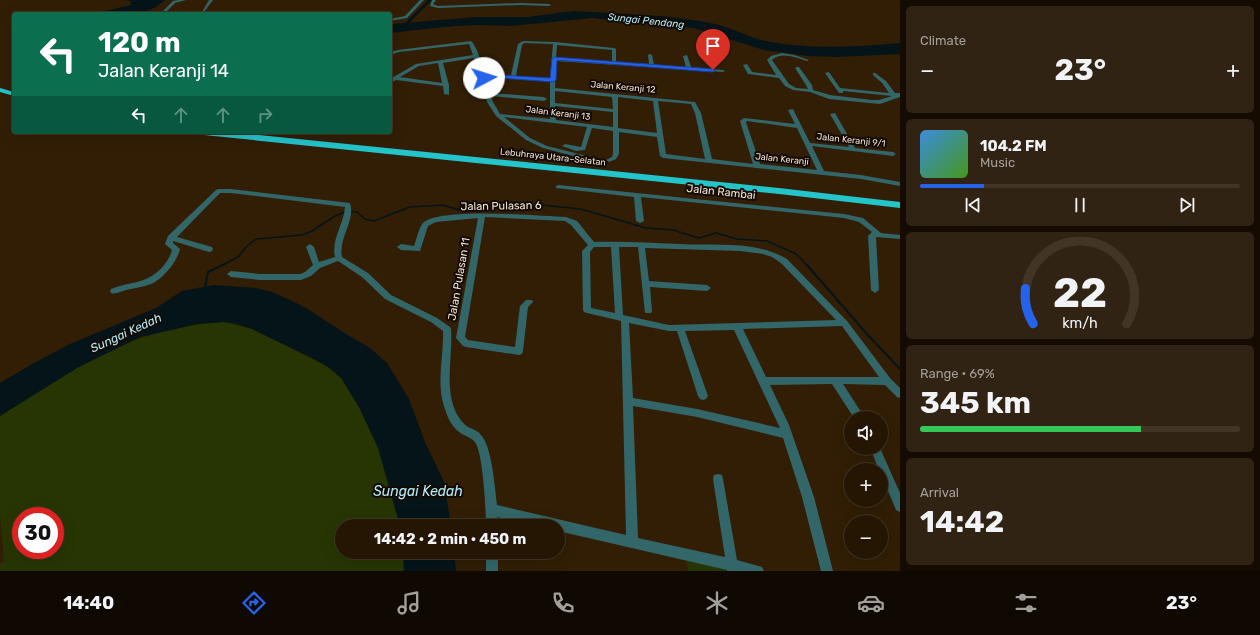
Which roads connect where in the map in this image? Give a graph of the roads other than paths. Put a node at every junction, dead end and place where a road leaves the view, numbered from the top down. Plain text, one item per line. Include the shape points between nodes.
1 (184, 0) edge
2 (211, 0) edge
3 (422, 0) edge
4 (434, 0) edge
5 (549, 5) dead end
6 (203, 11) dead end
7 (164, 12) edge
8 (392, 20) edge
9 (555, 43) junction
10 (392, 53) edge
11 (477, 56) junction
12 (650, 56) dead end
13 (685, 56) dead end
14 (554, 59) junction
15 (807, 60) dead end
16 (440, 62) junction
17 (614, 63) junction
18 (745, 65) dead end
19 (652, 66) junction
20 (797, 68) dead end
21 (689, 69) junction
22 (723, 71) dead end
23 (827, 73) dead end
24 (875, 74) dead end
25 (483, 75) junction
26 (513, 77) junction
27 (781, 77) junction
28 (395, 78) junction
29 (392, 80) edge
30 (553, 80) junction
31 (446, 85) junction
32 (552, 89) junction
33 (839, 89) junction
34 (0, 90) edge
35 (811, 91) junction
36 (12, 93) edge
37 (447, 94) dead end
38 (488, 94) junction
39 (615, 95) junction
40 (897, 95) edge
41 (0, 96) edge
42 (12, 99) edge
43 (544, 99) dead end
44 (655, 99) junction
45 (847, 99) junction
46 (553, 104) junction
47 (791, 110) dead end
48 (615, 111) junction
49 (833, 114) dead end
50 (498, 115) junction
51 (553, 120) junction
52 (590, 126) junction
53 (798, 126) junction
54 (616, 130) junction
55 (223, 134) edge
56 (274, 134) edge
57 (660, 135) junction
58 (535, 142) junction
59 (807, 144) junction
60 (852, 149) junction
61 (893, 154) dead end
62 (581, 156) dead end
63 (609, 160) dead end
64 (709, 161) junction
65 (757, 165) junction
66 (821, 172) junction
67 (900, 184) edge
68 (558, 187) dead end
69 (637, 195) junction
70 (900, 199) edge
71 (900, 205) edge
72 (482, 215) junction
73 (640, 220) dead end
74 (878, 233) junction
75 (900, 237) edge
76 (171, 238) junction
77 (615, 244) junction
78 (641, 244) junction
79 (592, 245) junction
80 (310, 246) dead end
81 (401, 247) dead end
82 (209, 249) dead end
83 (339, 258) junction
84 (316, 266) junction
85 (231, 274) dead end
86 (645, 284) junction
87 (707, 288) dead end
88 (875, 290) dead end
89 (114, 291) dead end
90 (530, 302) dead end
91 (648, 311) dead end
92 (622, 318) junction
93 (844, 324) junction
94 (736, 326) junction
95 (680, 328) junction
96 (835, 380) junction
97 (887, 381) junction
98 (764, 382) junction
99 (900, 394) edge
100 (703, 396) dead end
101 (628, 401) junction
102 (855, 411) edge
103 (787, 434) junction
104 (878, 455) edge
105 (718, 479) dead end
106 (900, 506) edge
107 (492, 510) junction
108 (492, 519) edge
109 (632, 542) junction
110 (492, 559) edge
111 (732, 568) edge
112 (492, 571) edge
113 (758, 571) edge
114 (827, 571) edge

1 - 7 street via 175,1
2 - 6 street
3 - 8 street via 406,17
4 - 5 street via 431,5 438,7
9 - 14 street
9 - 17 street via 614,49
9 - 26 street via 520,44
10 - 11 street via 468,42 472,43
11 - 16 street
11 - 25 street
12 - 19 street
13 - 21 street
14 - 17 street
14 - 30 street
15 - 27 street via 786,55 771,57 770,64
16 - 28 street via 418,65
16 - 31 street
17 - 19 street
18 - 27 street via 750,73
19 - 21 street
20 - 35 street
21 - 22 street
23 - 33 street
24 - 40 street
25 - 26 street
25 - 38 street
26 - 30 street
27 - 35 street via 791,88
28 - 29 street
28 - 31 street
30 - 32 street
31 - 37 street
32 - 39 street, Jalan Keranji 12
32 - 46 street
33 - 40 street
33 - 45 street
34 - 36 highway
35 - 45 street via 824,96
38 - 43 street
38 - 50 street
39 - 44 street, Jalan Keranji 12
39 - 48 street
40 - 45 street via 878,102
41 - 42 highway
44 - 57 street
44 - 64 street, Jalan Keranji 12 via 692,102 696,108
46 - 48 street
46 - 51 street
47 - 53 street
48 - 54 street
49 - 60 street
50 - 51 street, Jalan Keranji 13
50 - 58 street
51 - 52 street, Jalan Keranji 13
52 - 54 street, Jalan Keranji 13
52 - 58 street via 583,149
53 - 59 street
53 - 65 street via 746,119 742,121
54 - 57 street, Jalan Keranji 13
54 - 63 street via 616,154
55 - 71 highway, Lebuhraya Utara–Selatan
56 - 70 highway, Lebuhraya Utara–Selatan
57 - 64 street, Jalan Keranji via 662,154 665,156
58 - 62 street
59 - 60 street, Jalan Keranji 9/1
59 - 66 street
60 - 61 street, Jalan Keranji 9/1
64 - 65 street, Jalan Keranji
65 - 66 street, Jalan Keranji
66 - 67 street, Jalan Keranji via 861,176
68 - 69 street, Jalan Rambai
69 - 73 street
69 - 74 street, Jalan Rambai via 844,216 860,220
72 - 79 street, Jalan Pulasan 6 via 566,218 574,223
72 - 81 street, Jalan Pulasan 6 via 430,221 417,249
72 - 90 street, Jalan Pulasan 11 via 460,338 466,343 519,351 524,306
74 - 75 street
74 - 88 street via 873,234 872,238
76 - 82 street
76 - 83 street via 221,190 349,206 338,246
76 - 89 street via 169,244 175,247 175,254 157,277 149,282
77 - 78 street
77 - 79 street
77 - 92 street
78 - 86 street
78 - 93 street via 694,248 732,247 774,255 784,261
79 - 92 street via 586,251 587,310
80 - 84 street
83 - 84 street
83 - 107 street via 365,275 388,298 447,329 446,397 456,422 480,441
84 - 85 street via 308,274 297,278
86 - 87 street
86 - 91 street
92 - 95 street
92 - 101 street
93 - 94 street
93 - 97 street
94 - 95 street
94 - 98 street
95 - 100 street
96 - 97 street
96 - 98 street
96 - 102 street
97 - 99 street
98 - 103 street
101 - 103 street via 697,413
101 - 109 street
103 - 114 street via 808,497
104 - 106 street
105 - 111 street
107 - 108 street
107 - 109 street
109 - 111 street
110 - 112 street
111 - 113 street

